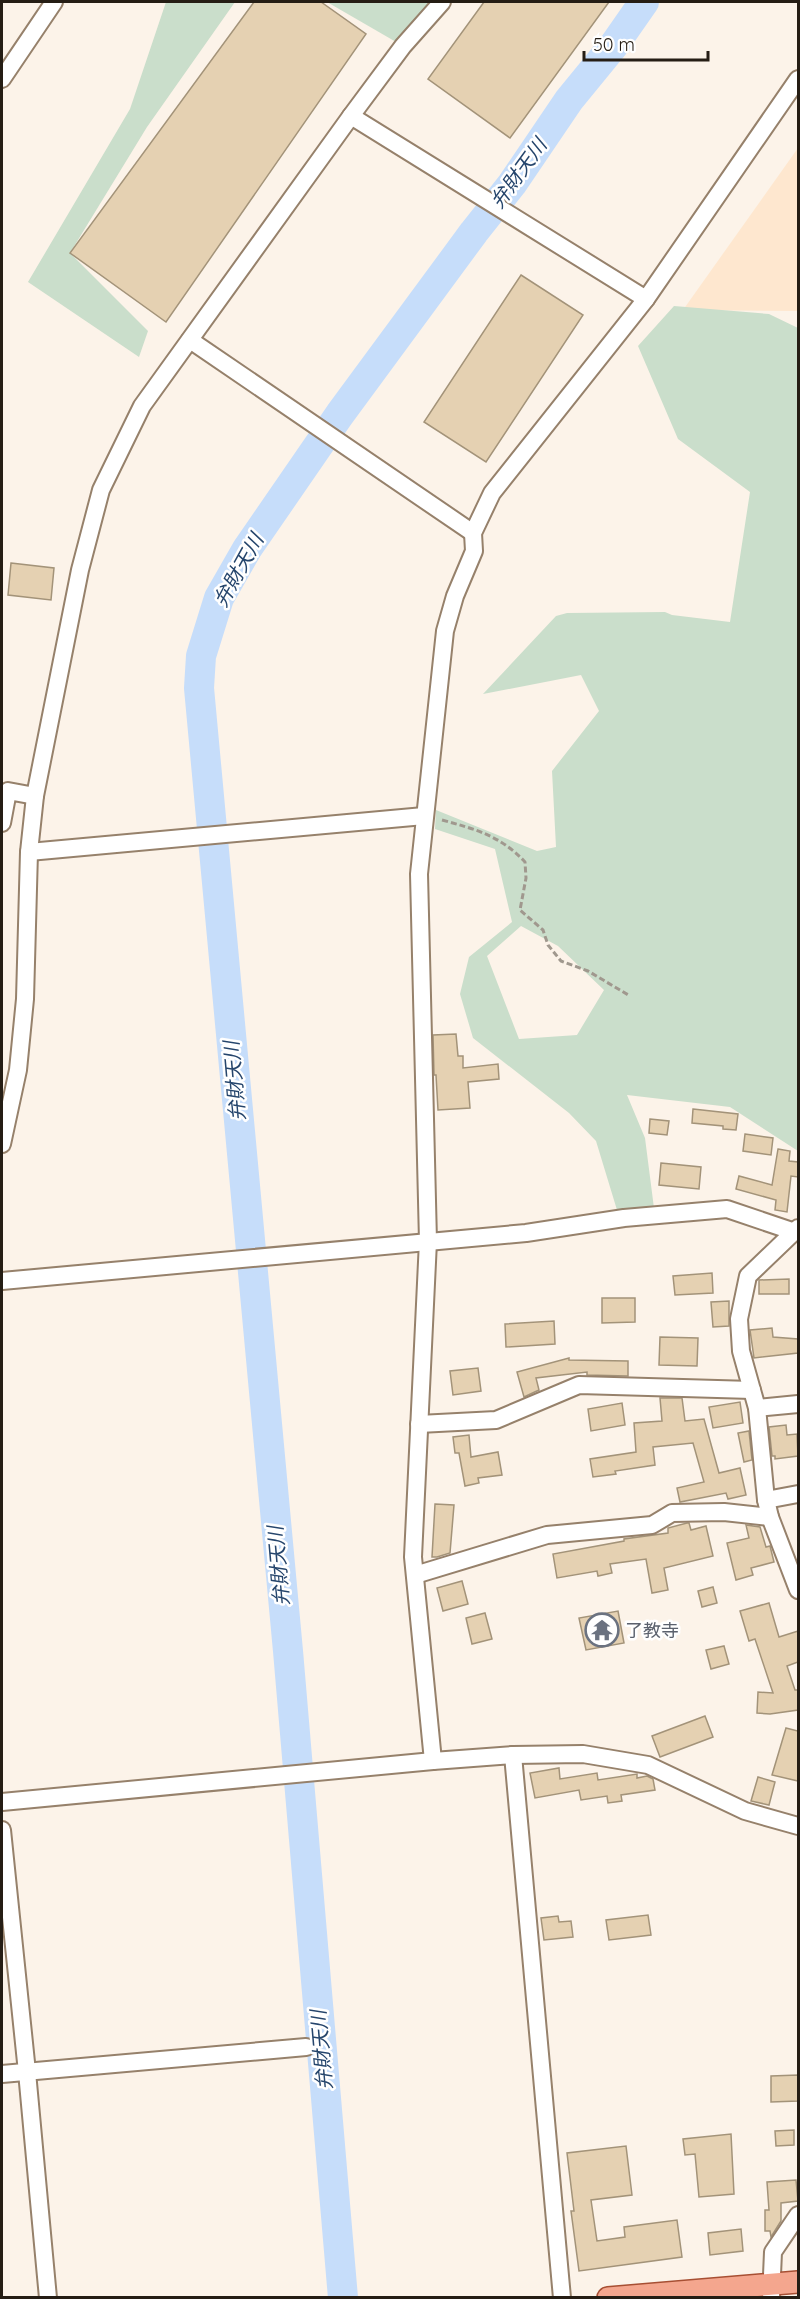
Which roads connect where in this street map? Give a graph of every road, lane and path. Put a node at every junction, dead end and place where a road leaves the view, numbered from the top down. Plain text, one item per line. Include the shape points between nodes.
1 (54, 2) edge
2 (442, 2) edge
3 (2, 79) edge
4 (798, 79) edge
5 (351, 116) junction
6 (646, 298) junction
7 (189, 340) junction
8 (473, 533) junction
9 (35, 796) junction
10 (424, 816) junction
11 (2, 823) edge
12 (29, 852) junction
13 (630, 996) dead end
14 (2, 1144) edge
15 (796, 1230) edge
16 (428, 1241) junction
17 (2, 1281) edge
18 (752, 1390) junction
19 (798, 1404) edge
20 (757, 1408) junction
21 (419, 1424) junction
22 (798, 1494) edge
23 (766, 1500) junction
24 (770, 1517) junction
25 (415, 1575) junction
26 (798, 1590) edge
27 (513, 1755) junction
28 (433, 1761) junction
29 (2, 1802) edge
30 (798, 1826) edge
31 (2, 1830) edge
32 (306, 2047) dead end
33 (27, 2072) junction
34 (2, 2074) edge
35 (798, 2216) edge
36 (798, 2282) edge
37 (772, 2291) edge
38 (48, 2298) edge
39 (562, 2298) edge
40 (609, 2298) edge

1 - 3 street
2 - 5 street via 403,46
4 - 6 street
5 - 6 street
5 - 7 street
6 - 8 street via 492,493
7 - 8 street
7 - 9 street via 142,406 101,490 80,570
8 - 10 street via 474,551 445,632
9 - 11 street via 8,791
9 - 12 street
10 - 12 street
10 - 13 path via 483,831 512,847 525,862 520,910 543,930 548,945 561,961 588,971
10 - 16 street via 419,874
12 - 14 street via 25,999 18,1070
15 - 16 street via 727,1209
15 - 18 street via 748,1276 739,1319 741,1351
16 - 17 street
16 - 21 street
18 - 20 street
18 - 21 street via 579,1385 496,1420
19 - 20 street
20 - 23 street
21 - 25 street
22 - 23 street
23 - 24 street
24 - 25 street via 724,1512 672,1514 652,1525 547,1535
24 - 26 street
25 - 28 street
27 - 28 street
27 - 30 street via 583,1754 648,1765 745,1811
27 - 39 street
28 - 29 street
31 - 33 street
32 - 33 street
33 - 34 street
33 - 38 street
35 - 37 street via 773,2252
36 - 37 main road
37 - 40 main road

